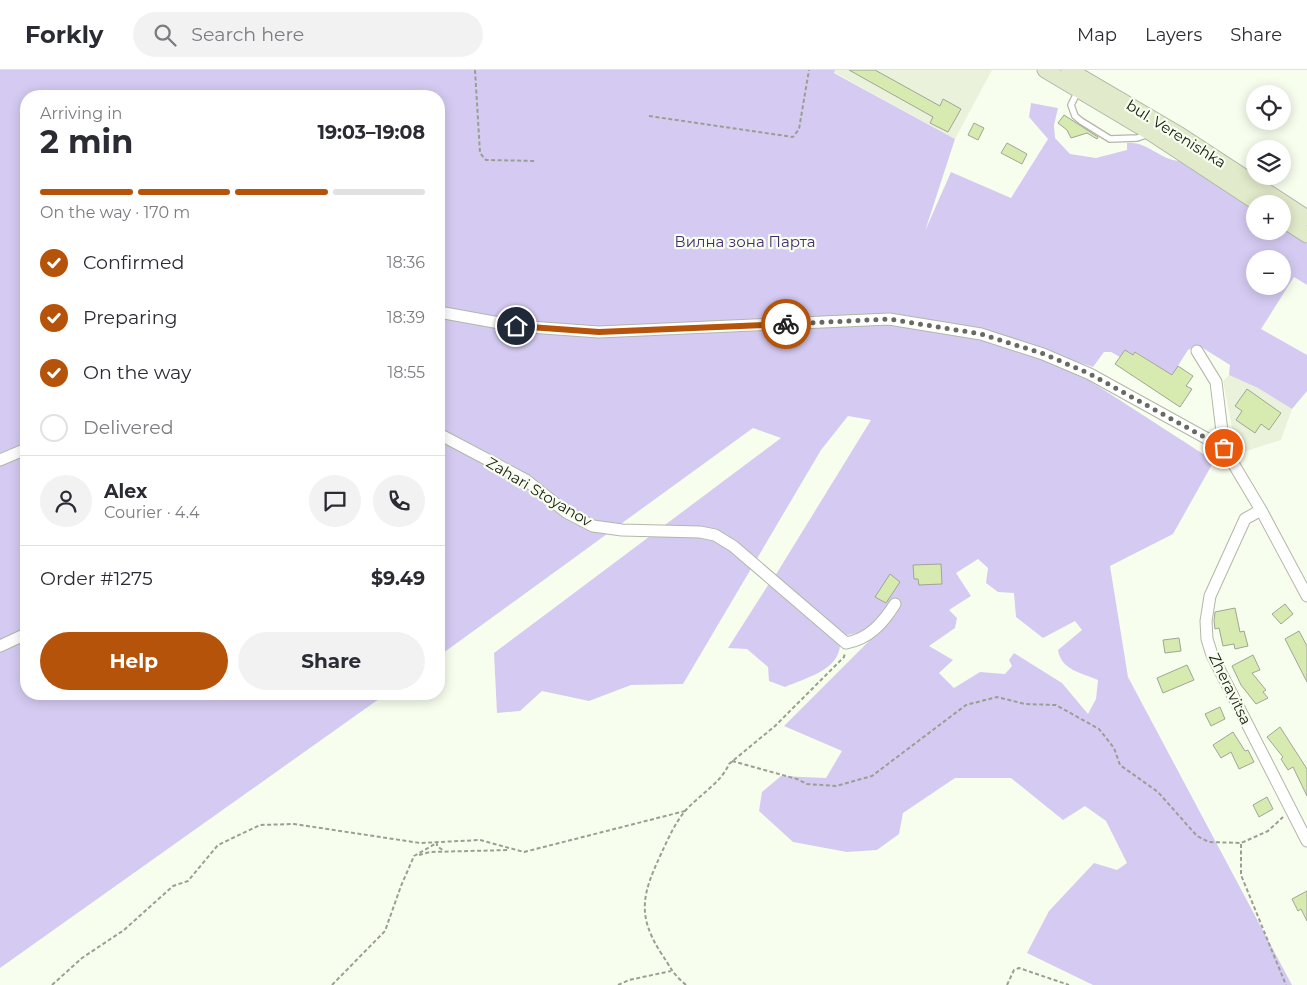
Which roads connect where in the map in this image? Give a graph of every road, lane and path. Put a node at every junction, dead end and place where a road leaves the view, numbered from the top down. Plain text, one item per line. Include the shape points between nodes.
1 (475, 70) edge
2 (808, 70) edge
3 (1045, 70) edge
4 (1069, 70) edge
5 (1079, 89) junction
6 (649, 116) dead end
7 (1155, 128) junction
8 (536, 161) dead end
9 (1247, 195) edge
10 (1307, 218) edge
11 (1291, 225) edge
12 (1307, 235) edge
13 (445, 313) edge
14 (1197, 351) dead end
15 (445, 437) edge
16 (1224, 448) junction
17 (20, 451) edge
18 (0, 460) edge
19 (1261, 510) junction
20 (1307, 595) edge
21 (895, 604) dead end
22 (20, 637) edge
23 (846, 643) junction
24 (0, 646) edge
25 (732, 761) junction
26 (1290, 809) junction
27 (685, 811) junction
28 (1302, 819) edge
29 (1307, 841) edge
30 (437, 842) junction
31 (1241, 843) junction
32 (511, 850) junction
33 (446, 852) junction
34 (414, 856) junction
35 (670, 971) junction
36 (52, 985) edge
37 (332, 985) edge
38 (618, 985) edge
39 (686, 985) edge
40 (1007, 985) edge
41 (1069, 985) edge
42 (1286, 985) edge

1 - 8 path via 480,153 486,160
2 - 6 path via 799,129 793,137
3 - 5 main road, bul. Verenishka
4 - 7 main road, bul. Verenishka
5 - 7 main road, bul. Verenishka
5 - 7 lane via 1071,104 1075,116 1110,140 1137,138
7 - 9 main road, bul. Verenishka
7 - 10 main road, bul. Verenishka
11 - 12 main road
13 - 16 street via 516,326 599,332 889,319 929,324 981,334 1044,354 1090,374
14 - 16 street via 1216,382
15 - 23 street, Zahari Stoyanov via 526,480 566,512 593,526 715,535
16 - 19 street
17 - 18 street
19 - 20 street
19 - 26 street, Zheravitsa via 1245,520 1210,596 1207,639 1212,655
21 - 23 street via 871,633
22 - 24 street
23 - 25 path via 844,657 775,726
25 - 27 path via 725,773
25 - 31 path via 807,784 836,786 872,776 966,705 997,697 1025,704 1056,705 1099,730 1114,748 1120,765 1158,792 1196,836 1209,842
26 - 28 street, Zheravitsa
26 - 31 path via 1268,831
27 - 32 path via 537,850
27 - 35 path via 651,874 643,908 650,936
28 - 29 street, Zheravitsa
30 - 32 path via 480,840
30 - 33 path via 436,846
30 - 34 path
30 - 36 path via 401,841 294,824 260,825 218,845 188,881 173,886 124,930 82,958
31 - 42 path via 1241,875
32 - 33 path
33 - 34 path
34 - 37 path via 385,931
35 - 38 path
35 - 39 path
40 - 41 path via 1014,970 1019,968

